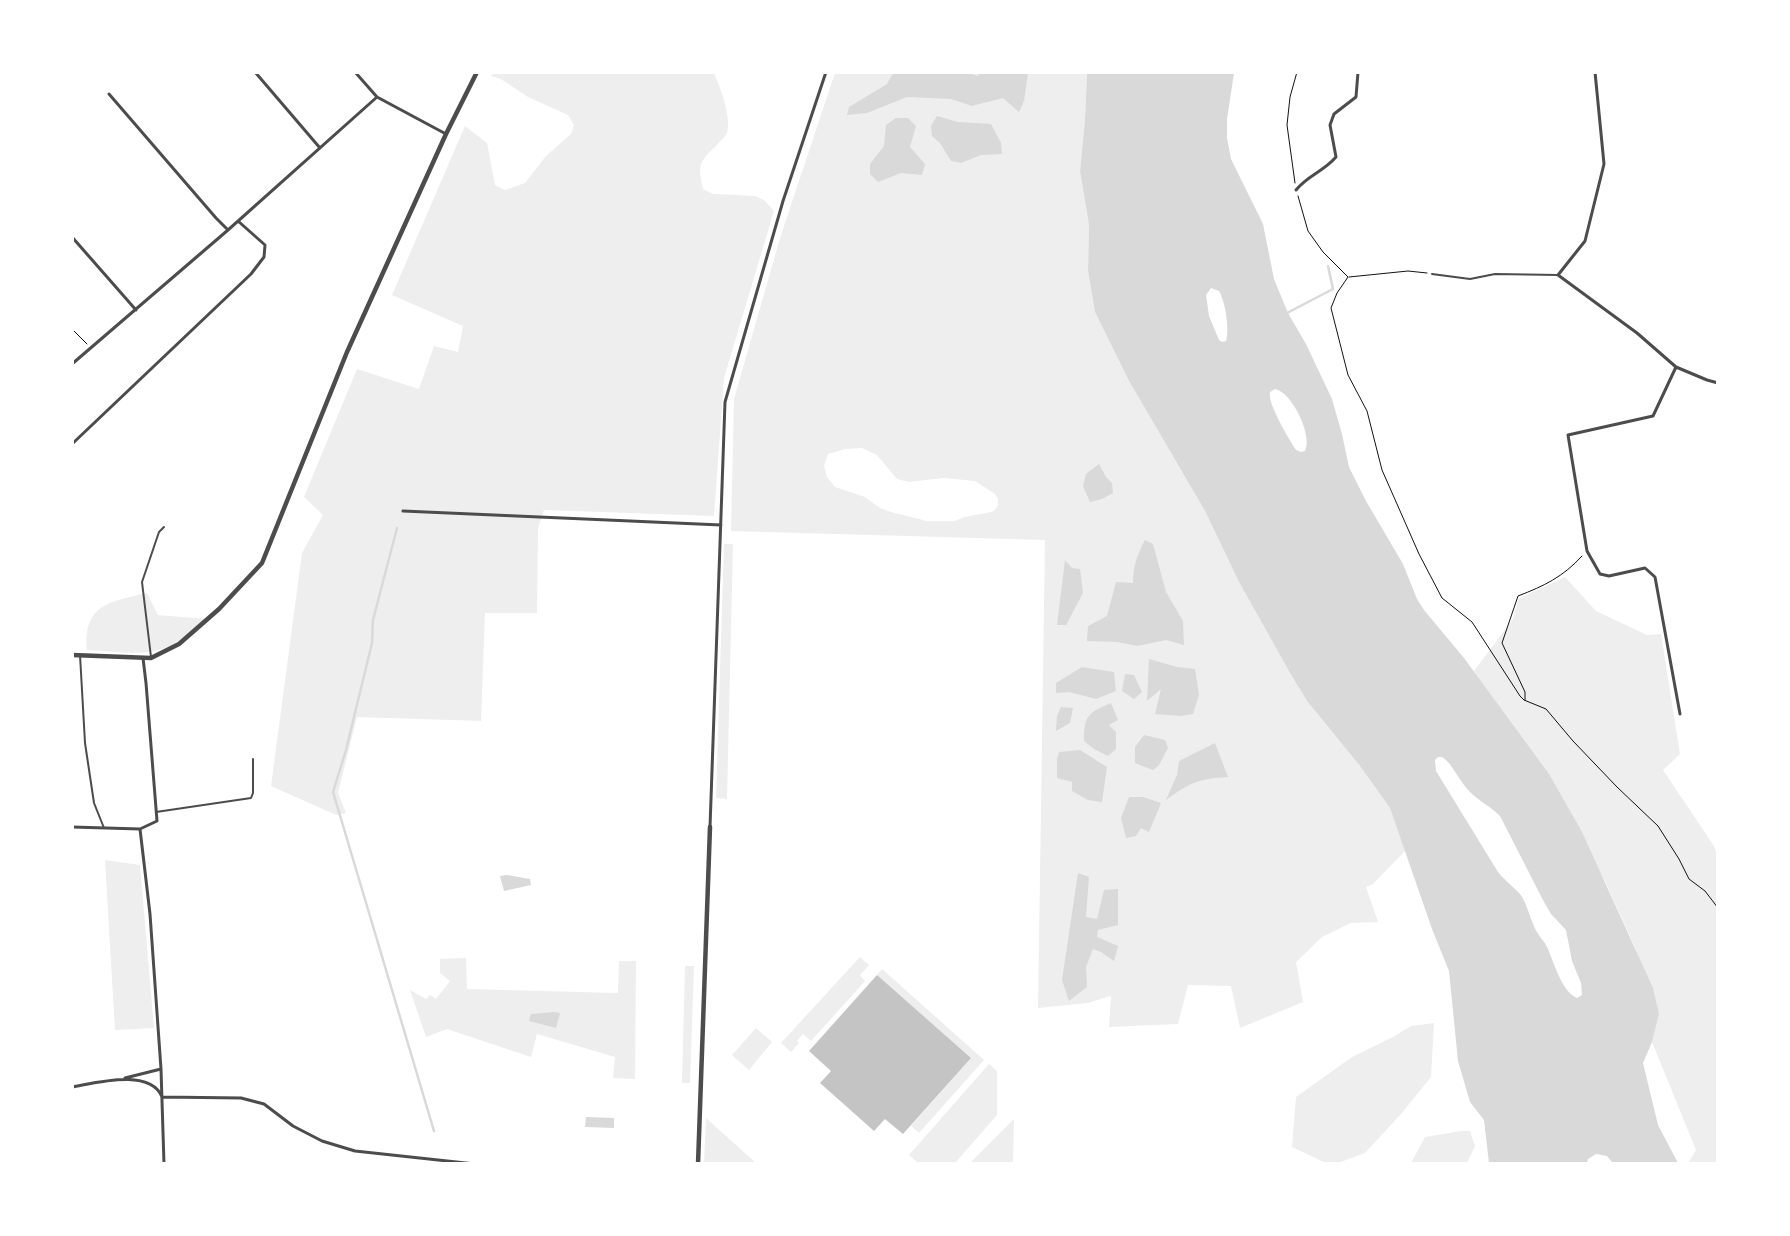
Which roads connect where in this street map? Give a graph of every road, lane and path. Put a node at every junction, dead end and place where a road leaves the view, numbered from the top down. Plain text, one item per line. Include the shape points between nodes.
1 (255, 72) edge
2 (354, 72) edge
3 (477, 72) edge
4 (826, 72) edge
5 (1297, 72) edge
6 (1358, 72) edge
7 (1595, 72) edge
8 (109, 94) dead end
9 (377, 97) junction
10 (446, 134) junction
11 (320, 148) junction
12 (1296, 190) junction
13 (238, 221) junction
14 (228, 230) junction
15 (72, 236) edge
16 (1432, 274) joint
17 (1558, 275) junction
18 (1348, 277) junction
19 (136, 310) junction
20 (72, 329) edge
21 (91, 348) junction
22 (72, 364) edge
23 (1676, 367) junction
24 (1718, 383) edge
25 (72, 444) edge
26 (403, 511) dead end
27 (721, 525) junction
28 (164, 526) dead end
29 (1587, 551) junction
30 (72, 655) edge
31 (80, 655) junction
32 (143, 658) junction
33 (151, 658) junction
34 (1524, 700) junction
35 (1680, 714) dead end
36 (253, 759) dead end
37 (156, 812) junction
38 (72, 827) edge
39 (710, 827) joint
40 (104, 828) junction
41 (140, 829) junction
42 (1718, 908) edge
43 (161, 1069) junction
44 (122, 1078) junction
45 (72, 1087) edge
46 (162, 1097) junction
47 (164, 1164) edge
48 (475, 1164) edge
49 (698, 1164) edge

1 - 11 street
2 - 9 street
3 - 10 street
4 - 27 street via 783,201 725,402
5 - 12 path via 1287,125
6 - 12 street via 1356,98 1334,114 1330,125 1336,156
7 - 17 street via 1604,164 1585,241
8 - 14 street
9 - 10 street
9 - 11 street
10 - 33 street via 347,352 262,563 179,644
11 - 13 street
12 - 18 path via 1308,231
13 - 14 street
13 - 25 street via 265,245 264,257 251,274
14 - 19 street
15 - 19 street
16 - 17 lane via 1470,279 1495,274
16 - 18 path via 1408,271
17 - 23 street via 1637,333
18 - 34 path via 1330,308 1348,375 1367,411 1382,470 1442,598 1472,622
19 - 21 street
20 - 21 path
21 - 22 street
23 - 24 street
23 - 29 street via 1653,416 1568,435
26 - 27 street
27 - 39 street
28 - 33 lane via 142,582
29 - 34 path via 1572,567 1544,586 1518,596 1502,643 1525,692
29 - 35 street via 1600,574 1609,576 1645,568 1655,577
30 - 31 street
31 - 32 street
31 - 40 lane via 85,742 94,803
32 - 33 street
32 - 37 street
34 - 42 path via 1546,709 1617,788 1658,826 1688,879
36 - 37 lane via 251,798
37 - 41 street via 156,821
38 - 40 street
39 - 49 street
40 - 41 street
41 - 43 street via 150,914
43 - 44 street
43 - 46 street
44 - 45 street
44 - 46 street via 149,1084 159,1090
46 - 47 street
46 - 48 street via 241,1098 264,1104 293,1126 322,1141 355,1151

